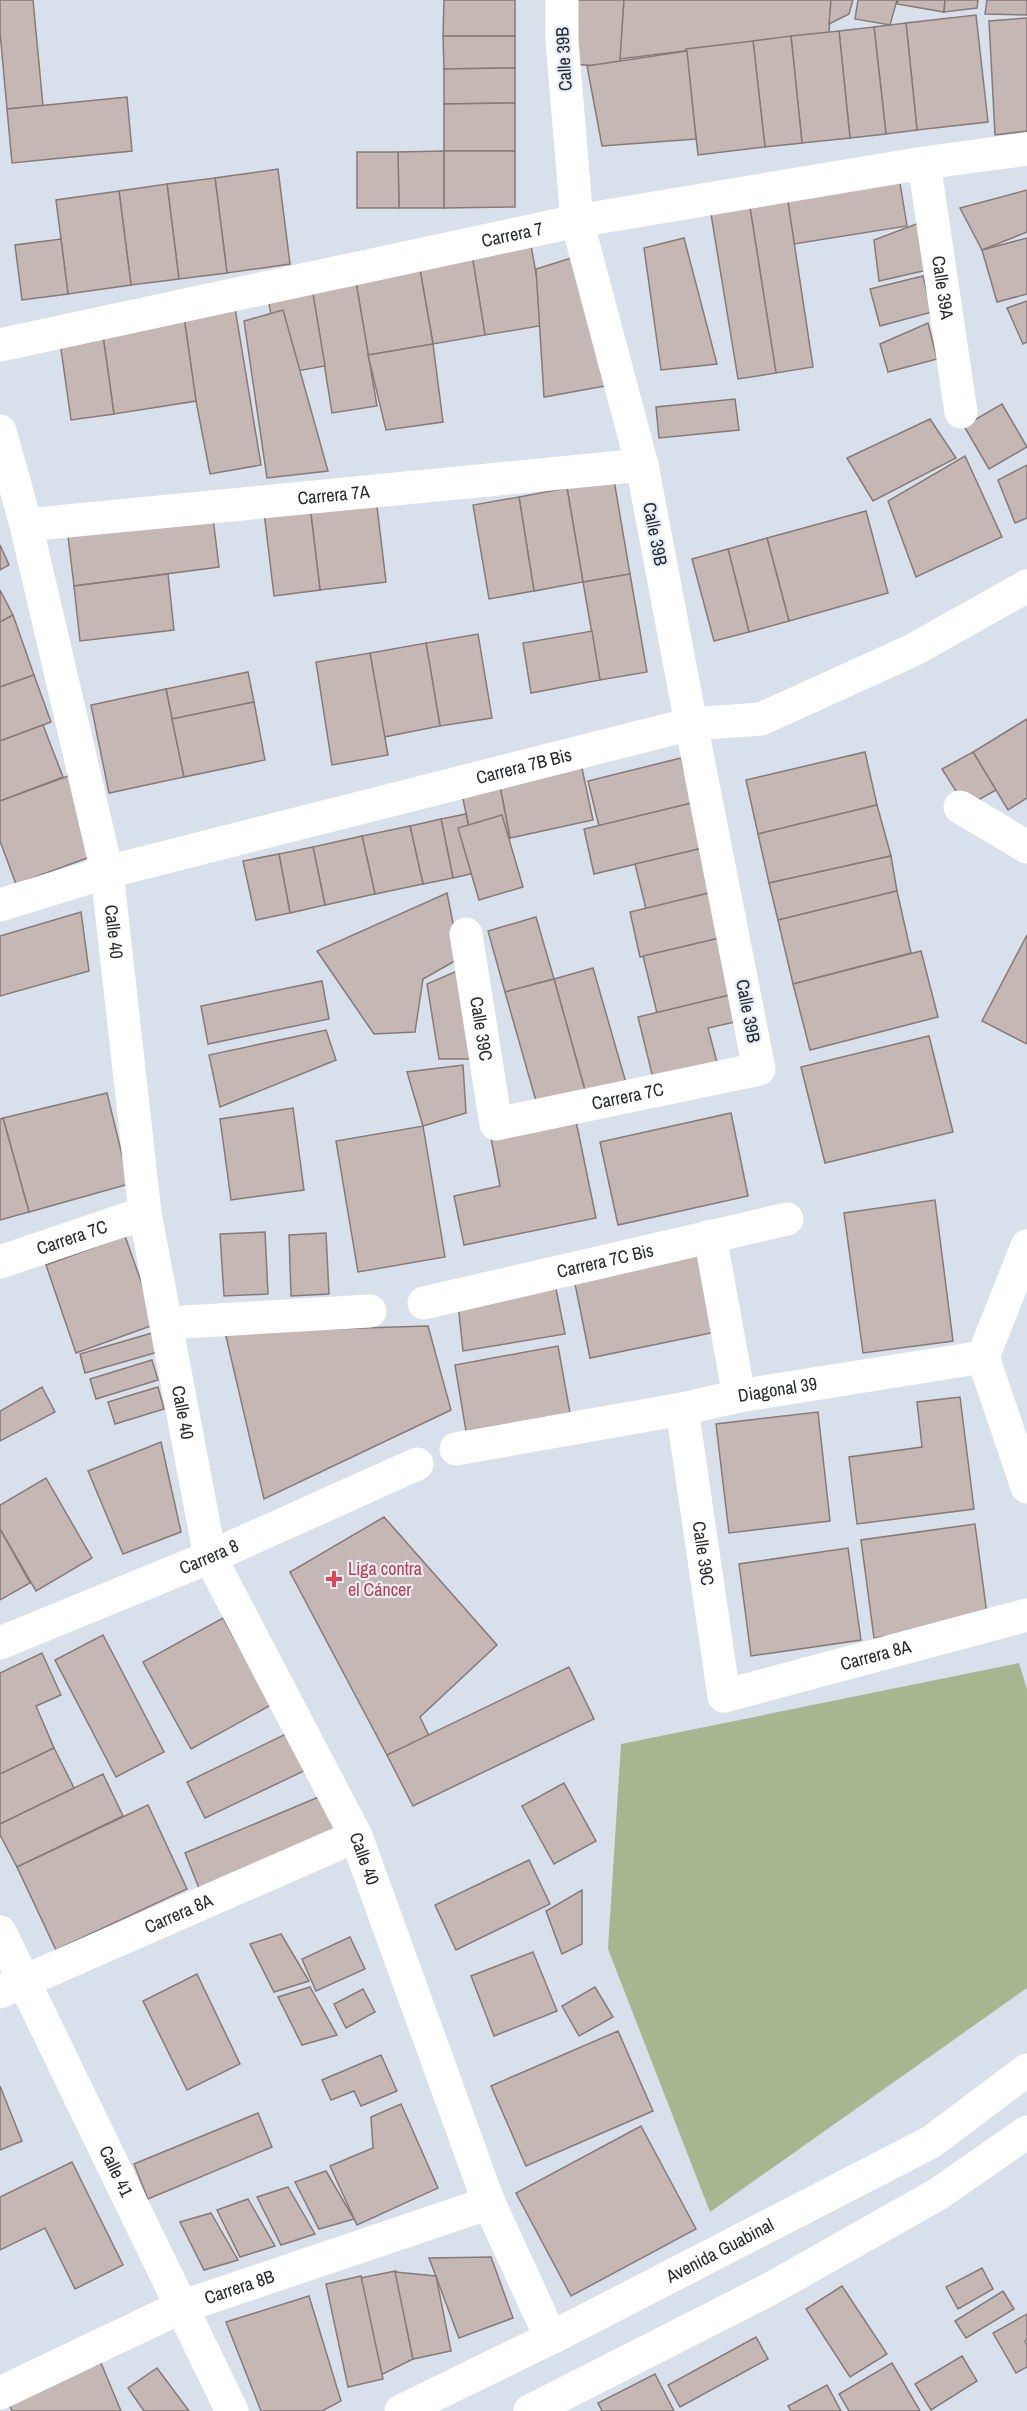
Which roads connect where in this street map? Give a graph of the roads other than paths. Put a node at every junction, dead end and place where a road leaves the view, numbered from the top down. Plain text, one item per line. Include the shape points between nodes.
1 (562, 0) edge
2 (1027, 149) edge
3 (924, 163) junction
4 (577, 221) junction
5 (0, 345) edge
6 (961, 412) dead end
7 (0, 430) edge
8 (642, 465) junction
9 (26, 525) junction
10 (1027, 585) edge
11 (691, 724) junction
12 (960, 807) dead end
13 (1027, 847) edge
14 (107, 872) junction
15 (0, 905) edge
16 (466, 934) dead end
17 (759, 1069) joint
18 (496, 1124) joint
19 (145, 1213) junction
20 (787, 1219) dead end
21 (710, 1236) junction
22 (1027, 1246) edge
23 (0, 1262) edge
24 (424, 1303) dead end
25 (370, 1311) dead end
26 (166, 1323) junction
27 (983, 1357) junction
28 (739, 1396) junction
29 (682, 1409) junction
30 (456, 1449) dead end
31 (417, 1464) dead end
32 (1027, 1486) edge
33 (210, 1557) junction
34 (1027, 1615) edge
35 (0, 1643) edge
36 (724, 1696) joint
37 (356, 1836) junction
38 (0, 1932) edge
39 (11, 1987) edge
40 (1027, 2070) edge
41 (1027, 2132) edge
42 (489, 2203) junction
43 (181, 2307) junction
44 (551, 2338) junction
45 (0, 2393) edge
46 (232, 2411) edge
47 (401, 2411) edge
48 (530, 2411) edge

1 - 4 street, Calle 39B
2 - 3 street, Carrera 7
3 - 4 street, Carrera 7
3 - 6 street, Calle 39A
4 - 5 street, Carrera 7
4 - 8 street, Calle 39B
7 - 9 street, Calle 40
8 - 9 street, Carrera 7A
8 - 11 street, Calle 39B
9 - 14 street, Calle 40
10 - 11 street, Carrera 7B Bis via 913,650 761,719
11 - 14 street, Carrera 7B Bis
11 - 17 street, Calle 39B
12 - 13 street
14 - 15 street, Carrera 7B Bis
14 - 19 street, Calle 40
16 - 18 street, Calle 39C
17 - 18 street, Carrera 7C
19 - 23 street, Carrera 7C
19 - 26 street, Calle 40
20 - 21 street, Carrera 7C Bis
21 - 24 street, Carrera 7C Bis
21 - 28 street
22 - 27 street
25 - 26 street
26 - 33 street, Calle 40
27 - 28 street, Diagonal 39
27 - 32 street
28 - 29 street, Diagonal 39
29 - 30 street, Diagonal 39
29 - 36 street, Calle 39C
31 - 33 street, Carrera 8
33 - 35 street, Carrera 8
33 - 37 street, Calle 40
34 - 36 street, Carrera 8A
37 - 39 street, Carrera 8A
37 - 42 street, Calle 40
38 - 39 street, Calle 41
39 - 43 street, Calle 41
40 - 44 street, Avenida Guabinal via 931,2142
41 - 48 street via 938,2194 768,2290
42 - 43 street, Carrera 8B
42 - 44 street, Calle 40
43 - 45 street, Carrera 8B
43 - 46 street, Calle 41
44 - 47 street, Avenida Guabinal

